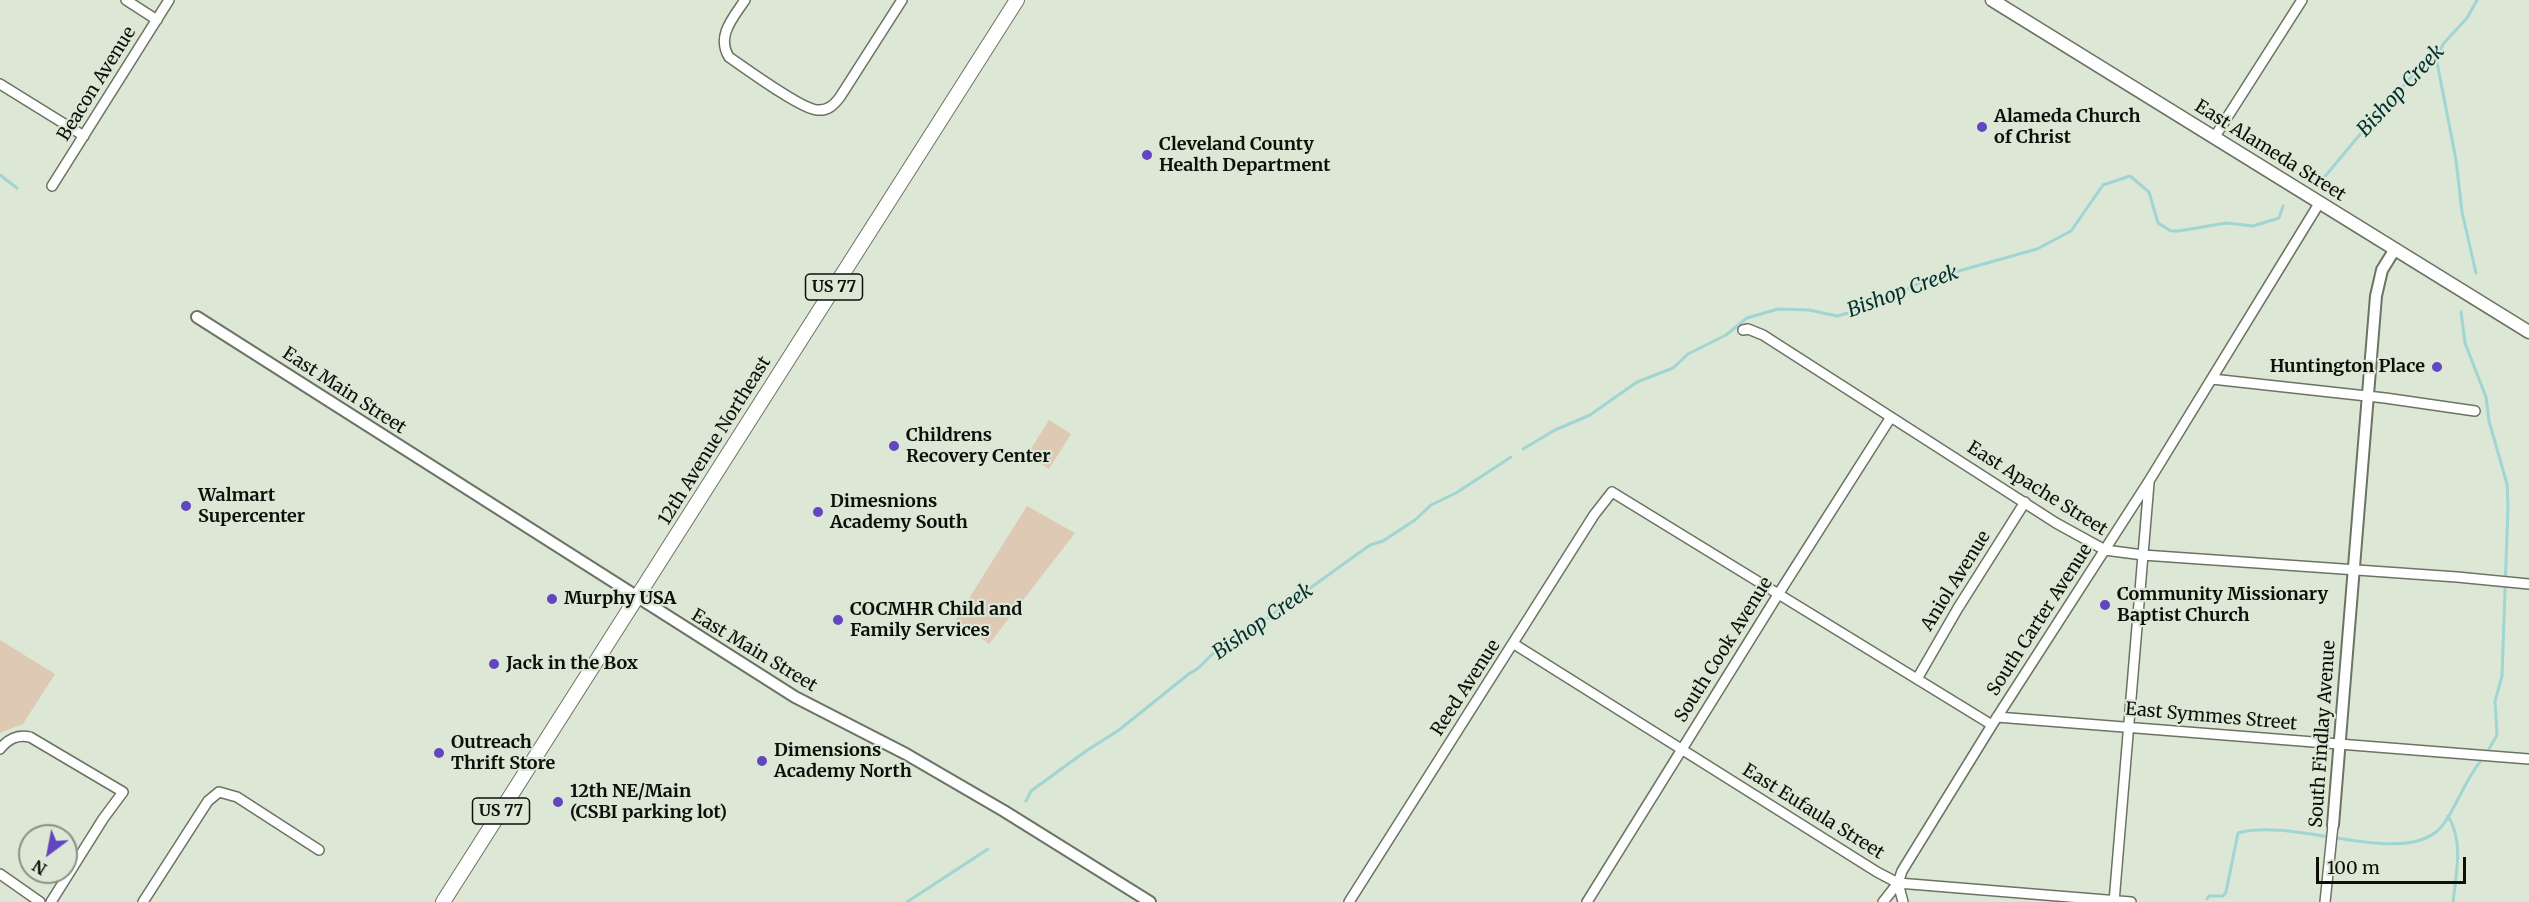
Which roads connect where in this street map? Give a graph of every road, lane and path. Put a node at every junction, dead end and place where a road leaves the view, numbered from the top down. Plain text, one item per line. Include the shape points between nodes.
1 (126, 0) edge
2 (169, 0) edge
3 (745, 0) edge
4 (902, 0) edge
5 (1017, 0) edge
6 (1992, 0) edge
7 (2302, 0) edge
8 (157, 20) junction
9 (0, 84) edge
10 (84, 136) junction
11 (2214, 138) junction
12 (52, 186) dead end
13 (2320, 202) junction
14 (2395, 249) junction
15 (197, 317) dead end
16 (1743, 330) dead end
17 (2529, 332) edge
18 (2212, 379) junction
19 (2367, 396) junction
20 (2475, 411) dead end
21 (1892, 417) junction
22 (2149, 481) junction
23 (1612, 492) joint
24 (2025, 502) junction
25 (2105, 550) junction
26 (2143, 555) junction
27 (2352, 570) junction
28 (2529, 584) edge
29 (1779, 593) junction
30 (637, 598) junction
31 (1514, 644) junction
32 (1917, 679) junction
33 (1995, 721) junction
34 (2128, 726) junction
35 (2339, 743) junction
36 (0, 749) edge
37 (1681, 749) junction
38 (2529, 759) edge
39 (2333, 825) joint
40 (319, 850) dead end
41 (0, 874) edge
42 (1898, 882) junction
43 (40, 902) edge
44 (51, 902) edge
45 (143, 902) edge
46 (443, 902) edge
47 (1150, 902) edge
48 (1349, 902) edge
49 (1587, 902) edge
50 (1883, 902) edge
51 (1902, 902) edge
52 (2114, 902) edge
53 (2131, 902) edge
54 (2325, 902) edge

1 - 8 street
2 - 8 street, Beacon Avenue
3 - 4 street via 727,28 723,47 729,57 804,105 824,110 840,97
5 - 30 main road, 12th Avenue Northeast / US 77
6 - 11 main road, East Alameda Street
7 - 11 street
8 - 10 street, Beacon Avenue
9 - 10 street
10 - 12 street, Beacon Avenue
11 - 13 main road, East Alameda Street
13 - 14 main road, East Alameda Street
13 - 18 street, South Carter Avenue
14 - 17 main road, East Alameda Street
14 - 19 street, South Findlay Avenue via 2382,270 2376,296
15 - 30 street, East Main Street
16 - 21 street, East Apache Street via 1763,335
18 - 19 street
18 - 22 street, South Carter Avenue
19 - 20 street
19 - 27 street, South Findlay Avenue
21 - 24 street, East Apache Street
21 - 29 street, South Cook Avenue
22 - 25 street, South Carter Avenue
22 - 26 street
23 - 29 street, East Symmes Street
23 - 31 street, Reed Avenue
24 - 25 street, East Apache Street
24 - 32 street, Aniol Avenue
25 - 26 street, East Apache Street
25 - 33 street, South Carter Avenue
26 - 27 street, East Apache Street
26 - 34 street
27 - 28 street, East Apache Street
27 - 35 street, South Findlay Avenue
29 - 32 street, East Symmes Street
29 - 37 street, South Cook Avenue
30 - 46 main road, 12th Avenue Northeast / US 77
30 - 47 street, East Main Street via 795,697 926,765
31 - 37 street, East Eufaula Street
31 - 48 street, Reed Avenue
32 - 33 street, East Symmes Street
33 - 34 street, East Symmes Street
33 - 42 street, South Carter Avenue
34 - 35 street, East Symmes Street
34 - 52 street
35 - 38 street, East Symmes Street
35 - 39 street, South Findlay Avenue
36 - 44 street via 18,736 30,737 123,792
37 - 42 street, East Eufaula Street
37 - 49 street, South Cook Avenue
39 - 54 street, South Findlay Avenue
40 - 45 street via 237,797 219,792 208,801
41 - 43 street
42 - 50 street, South Carter Avenue
42 - 51 street
42 - 52 street, East Eufaula Street
52 - 53 street, East Eufaula Street

